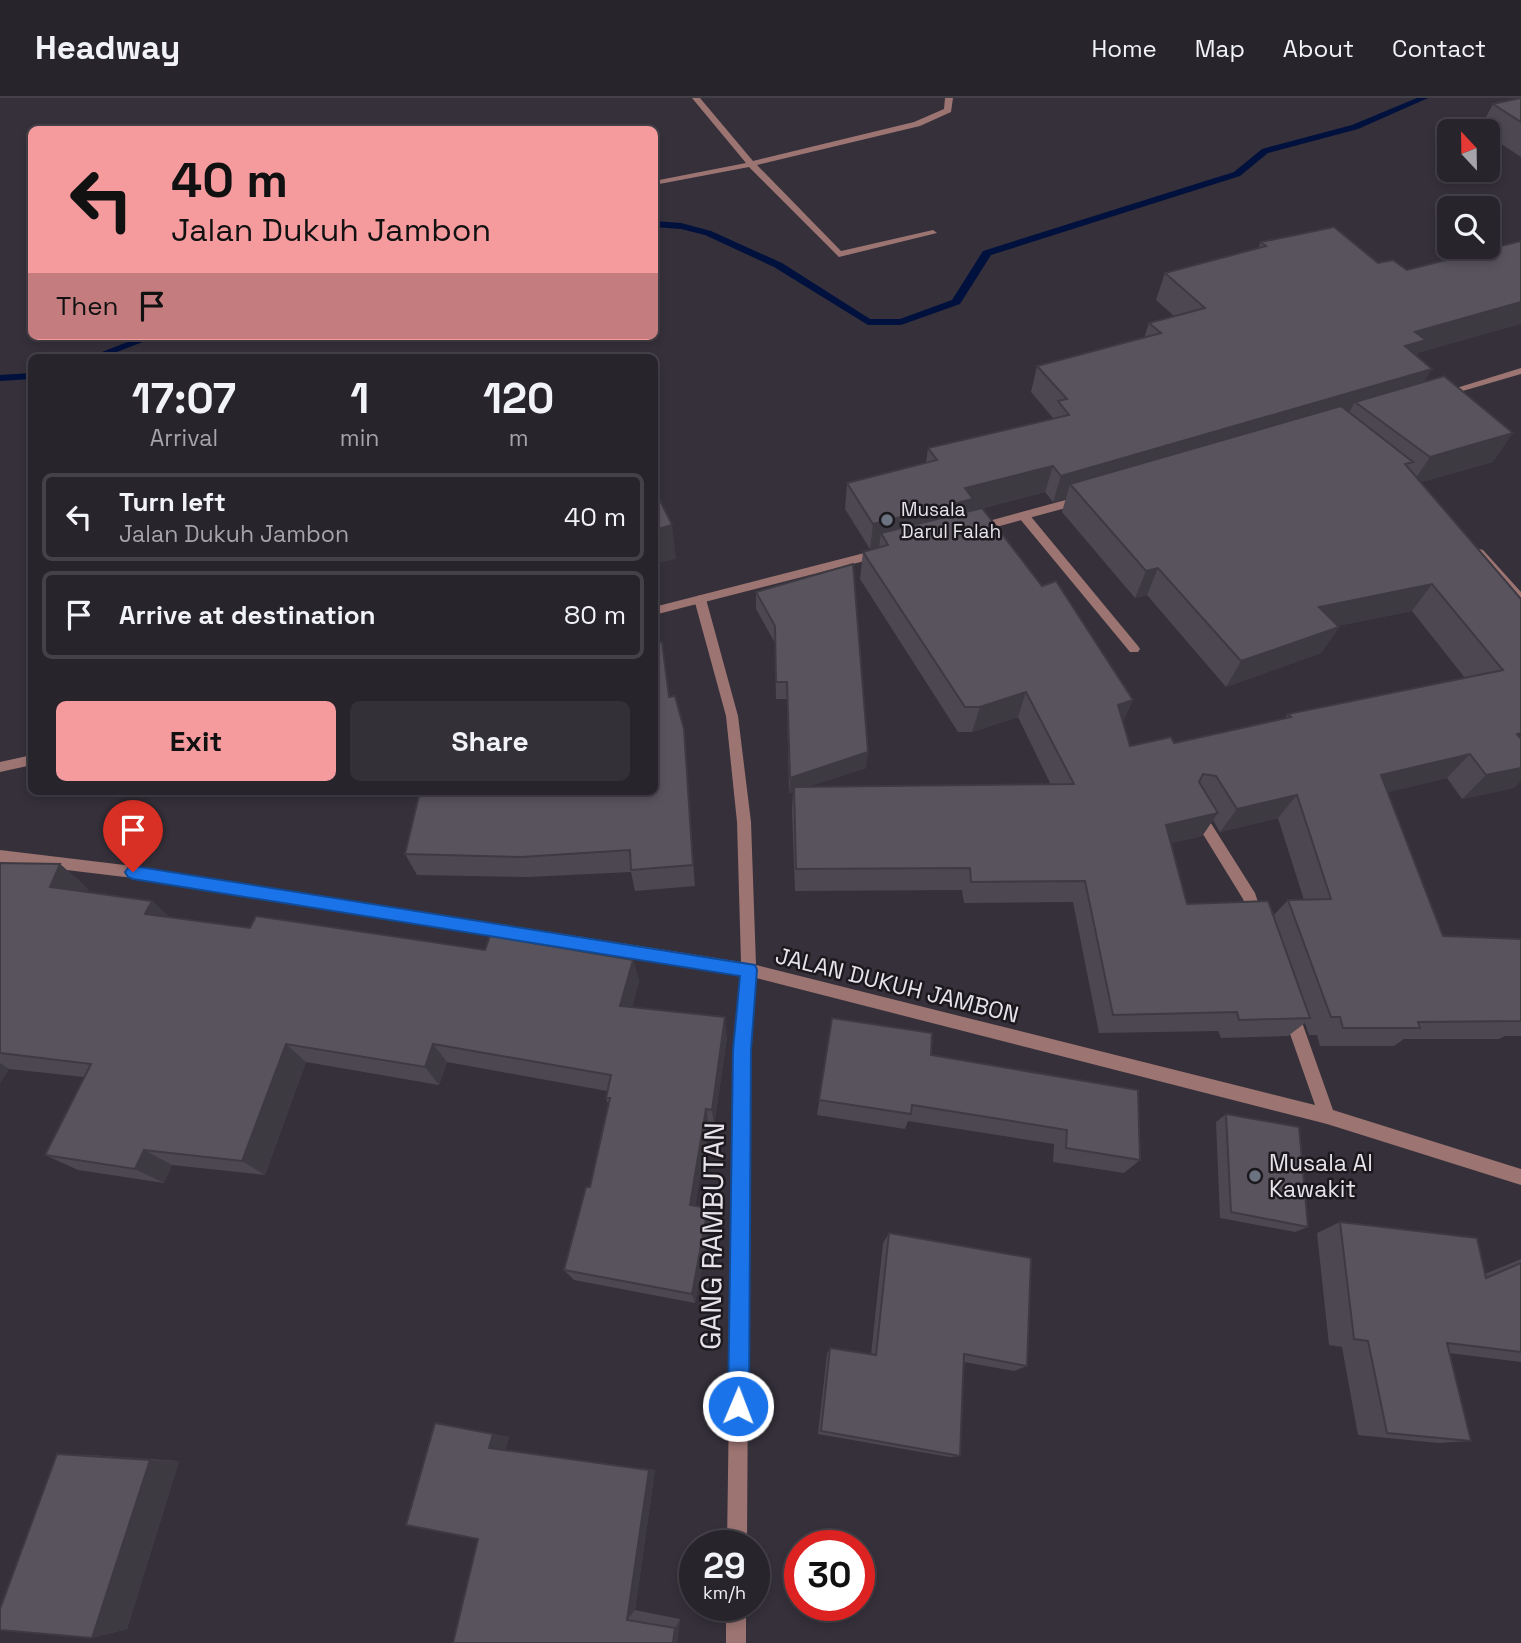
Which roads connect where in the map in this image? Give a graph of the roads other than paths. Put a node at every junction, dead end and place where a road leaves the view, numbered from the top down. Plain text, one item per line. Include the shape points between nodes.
1 (696, 98) edge
2 (949, 98) edge
3 (751, 164) junction
4 (658, 182) edge
5 (933, 233) dead end
6 (1521, 371) edge
7 (1430, 397) edge
8 (1090, 497) edge
9 (1024, 516) junction
10 (971, 530) edge
11 (1471, 546) edge
12 (890, 551) edge
13 (700, 599) junction
14 (1521, 600) edge
15 (658, 610) edge
16 (1134, 649) dead end
17 (28, 761) edge
18 (0, 767) edge
19 (1193, 805) edge
20 (0, 856) edge
21 (1263, 936) edge
22 (749, 970) junction
23 (1286, 1000) edge
24 (1326, 1116) junction
25 (1521, 1177) edge
26 (737, 1530) edge
27 (736, 1621) edge
28 (736, 1643) edge

1 - 3 street
2 - 3 street via 948,110 930,120
3 - 4 street
3 - 5 street via 839,254
6 - 7 street
8 - 9 street
9 - 10 street
9 - 16 street
11 - 14 street
12 - 13 street
13 - 15 street
13 - 22 street, GANG RAMBUTAN via 732,716 744,822
17 - 18 street
19 - 21 street via 1250,897
20 - 22 street, JALAN DUKUH JAMBON via 133,872
22 - 24 street, JALAN DUKUH JAMBON
22 - 26 street, GANG RAMBUTAN via 742,1050
23 - 24 street
24 - 25 street, JALAN DUKUH JAMBON
27 - 28 street

